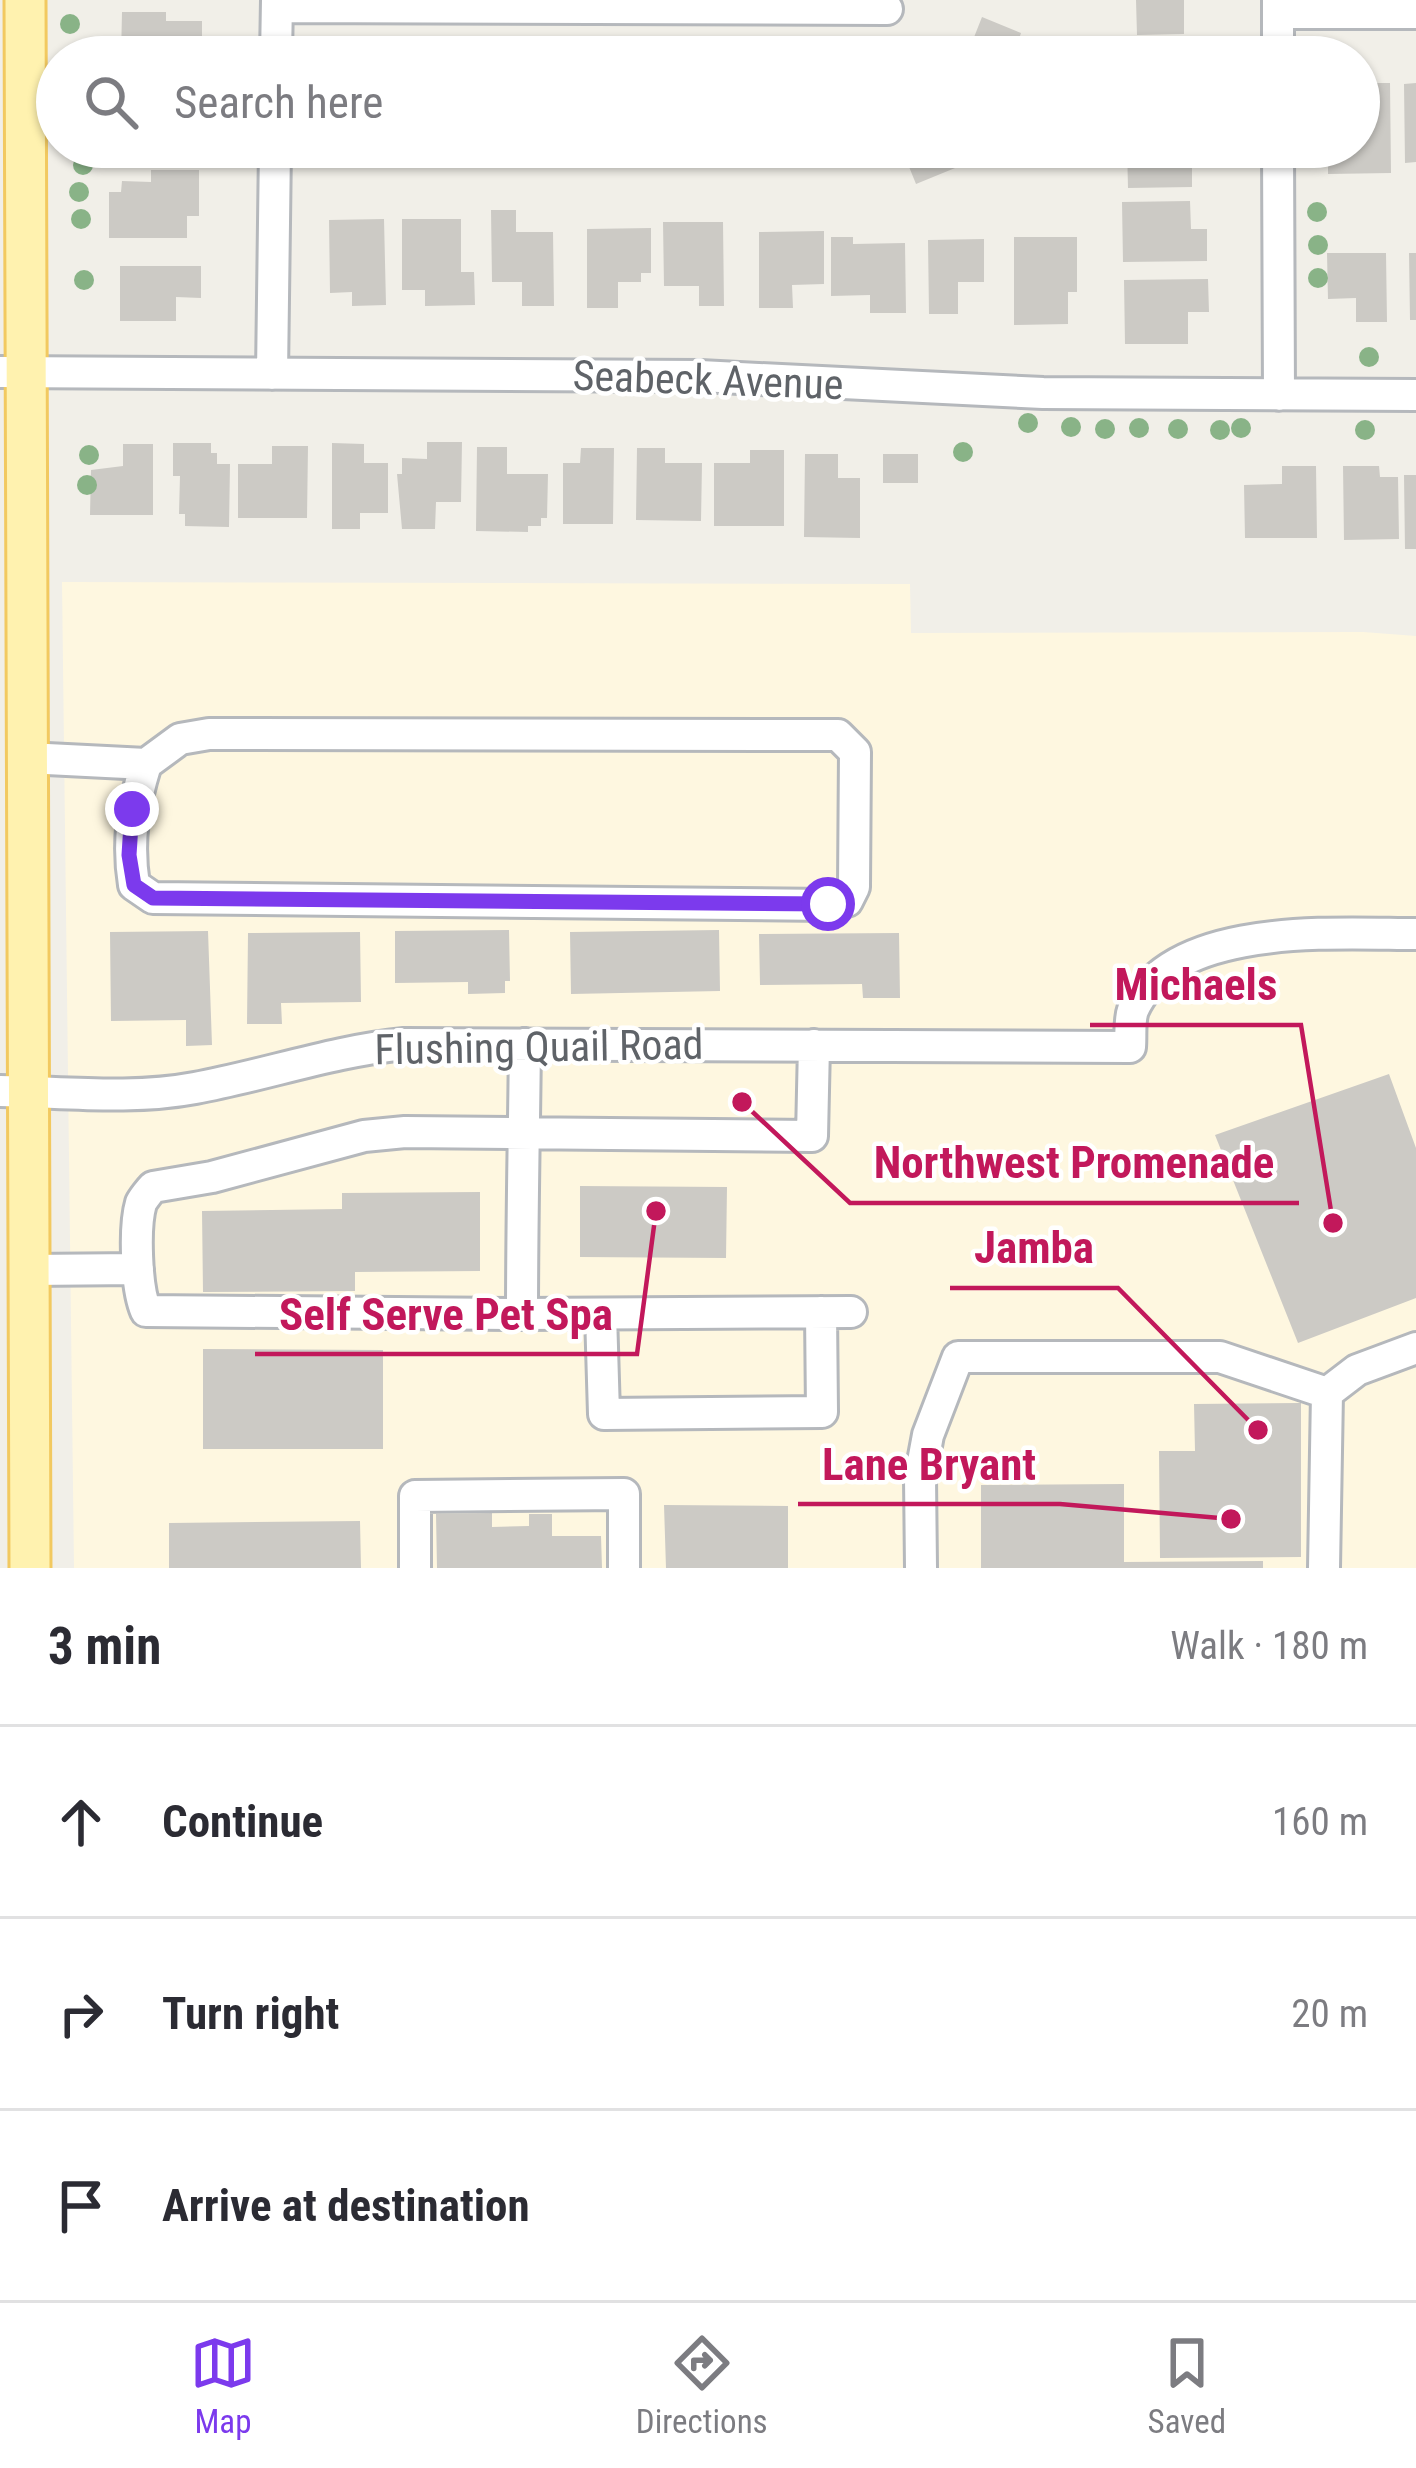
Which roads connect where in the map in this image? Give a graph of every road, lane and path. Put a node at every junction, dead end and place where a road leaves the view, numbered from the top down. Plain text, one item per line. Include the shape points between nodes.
1 (277, 3) edge
2 (1278, 7) edge
3 (21, 9) edge
4 (887, 9) dead end
5 (1416, 13) edge
6 (276, 36) edge
7 (275, 168) edge
8 (1278, 168) edge
9 (13, 372) edge
10 (272, 374) junction
11 (1279, 394) junction
12 (1416, 395) edge
13 (27, 758) junction
14 (146, 764) junction
15 (1416, 934) edge
16 (526, 1044) junction
17 (814, 1045) junction
18 (14, 1091) edge
19 (524, 1131) junction
20 (138, 1269) junction
21 (29, 1270) junction
22 (522, 1313) junction
23 (601, 1313) junction
24 (1416, 1348) edge
25 (1327, 1393) junction
26 (30, 1568) edge
27 (415, 1568) edge
28 (624, 1568) edge
29 (920, 1568) edge
30 (1324, 1568) edge

1 - 4 street
1 - 6 street
2 - 5 street
3 - 9 main road
7 - 10 street
8 - 11 street
9 - 10 street, Seabeck Avenue
9 - 13 main road
10 - 11 street, Seabeck Avenue via 700,376 1043,393
11 - 12 street, Seabeck Avenue
13 - 14 street
13 - 18 main road
14 - 14 street via 129,855 134,885 153,898 828,904 847,901 854,887 855,752 838,735 209,734 180,740
15 - 17 street, Flushing Quail Road via 1301,934 1208,950 1146,992 1132,1012 1130,1047
16 - 17 street, Flushing Quail Road
16 - 18 street, Flushing Quail Road via 358,1048 148,1094
16 - 19 street
17 - 19 street via 812,1136
18 - 21 main road
19 - 20 street via 364,1136 153,1187 142,1201
19 - 22 street
20 - 21 street
20 - 22 street via 146,1311
21 - 26 main road
22 - 23 street
23 - 23 street via 836,1312 822,1412 604,1414
24 - 25 street via 1357,1370
25 - 29 street via 1220,1357 958,1357 920,1478
25 - 30 street
27 - 28 street via 415,1496 624,1494

